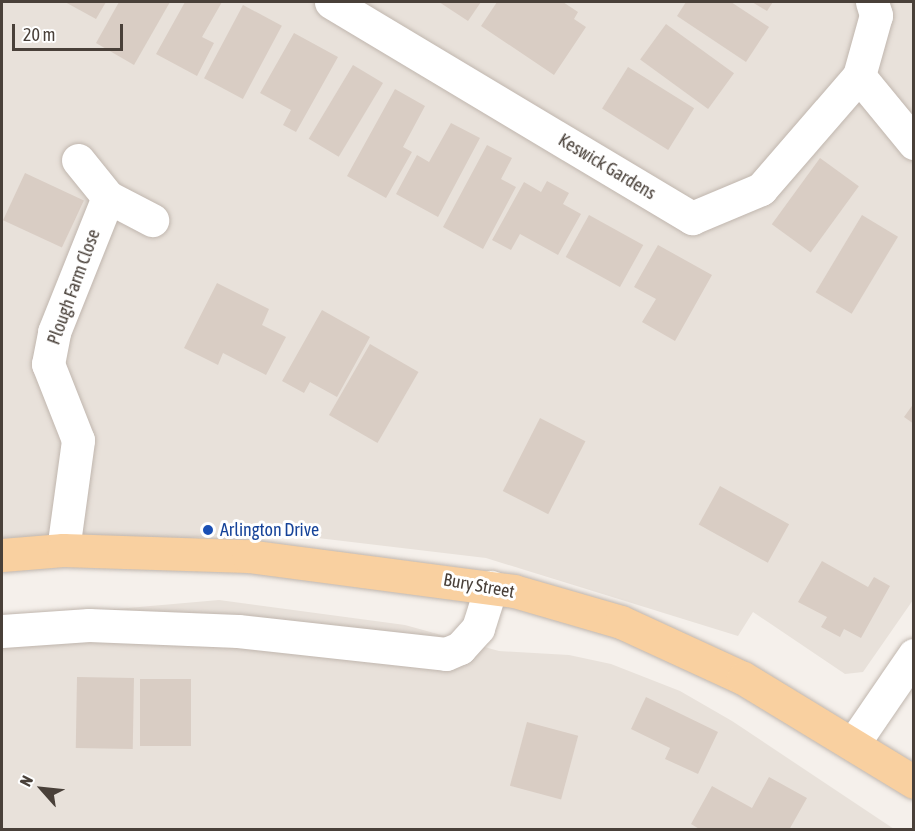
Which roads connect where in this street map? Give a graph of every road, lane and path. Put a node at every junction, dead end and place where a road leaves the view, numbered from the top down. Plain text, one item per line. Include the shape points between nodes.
1 (331, 2) edge
2 (872, 2) edge
3 (859, 76) junction
4 (914, 143) edge
5 (78, 160) dead end
6 (108, 197) junction
7 (152, 220) dead end
8 (63, 550) junction
9 (2, 555) edge
10 (490, 586) junction
11 (2, 631) edge
12 (914, 655) edge
13 (853, 744) junction
14 (914, 782) edge

1 - 3 street, Keswick Gardens via 692,218 761,189
2 - 3 street via 876,15
3 - 4 street
5 - 6 street
6 - 7 street
6 - 8 street, Plough Farm Close via 54,332 48,364 78,440
8 - 9 main road, Bury Street
8 - 10 main road, Bury Street via 248,556
10 - 11 street via 478,628 460,648 446,654 238,631 89,625
10 - 13 main road, Bury Street via 621,622 743,678
12 - 13 street
13 - 14 main road, Bury Street

